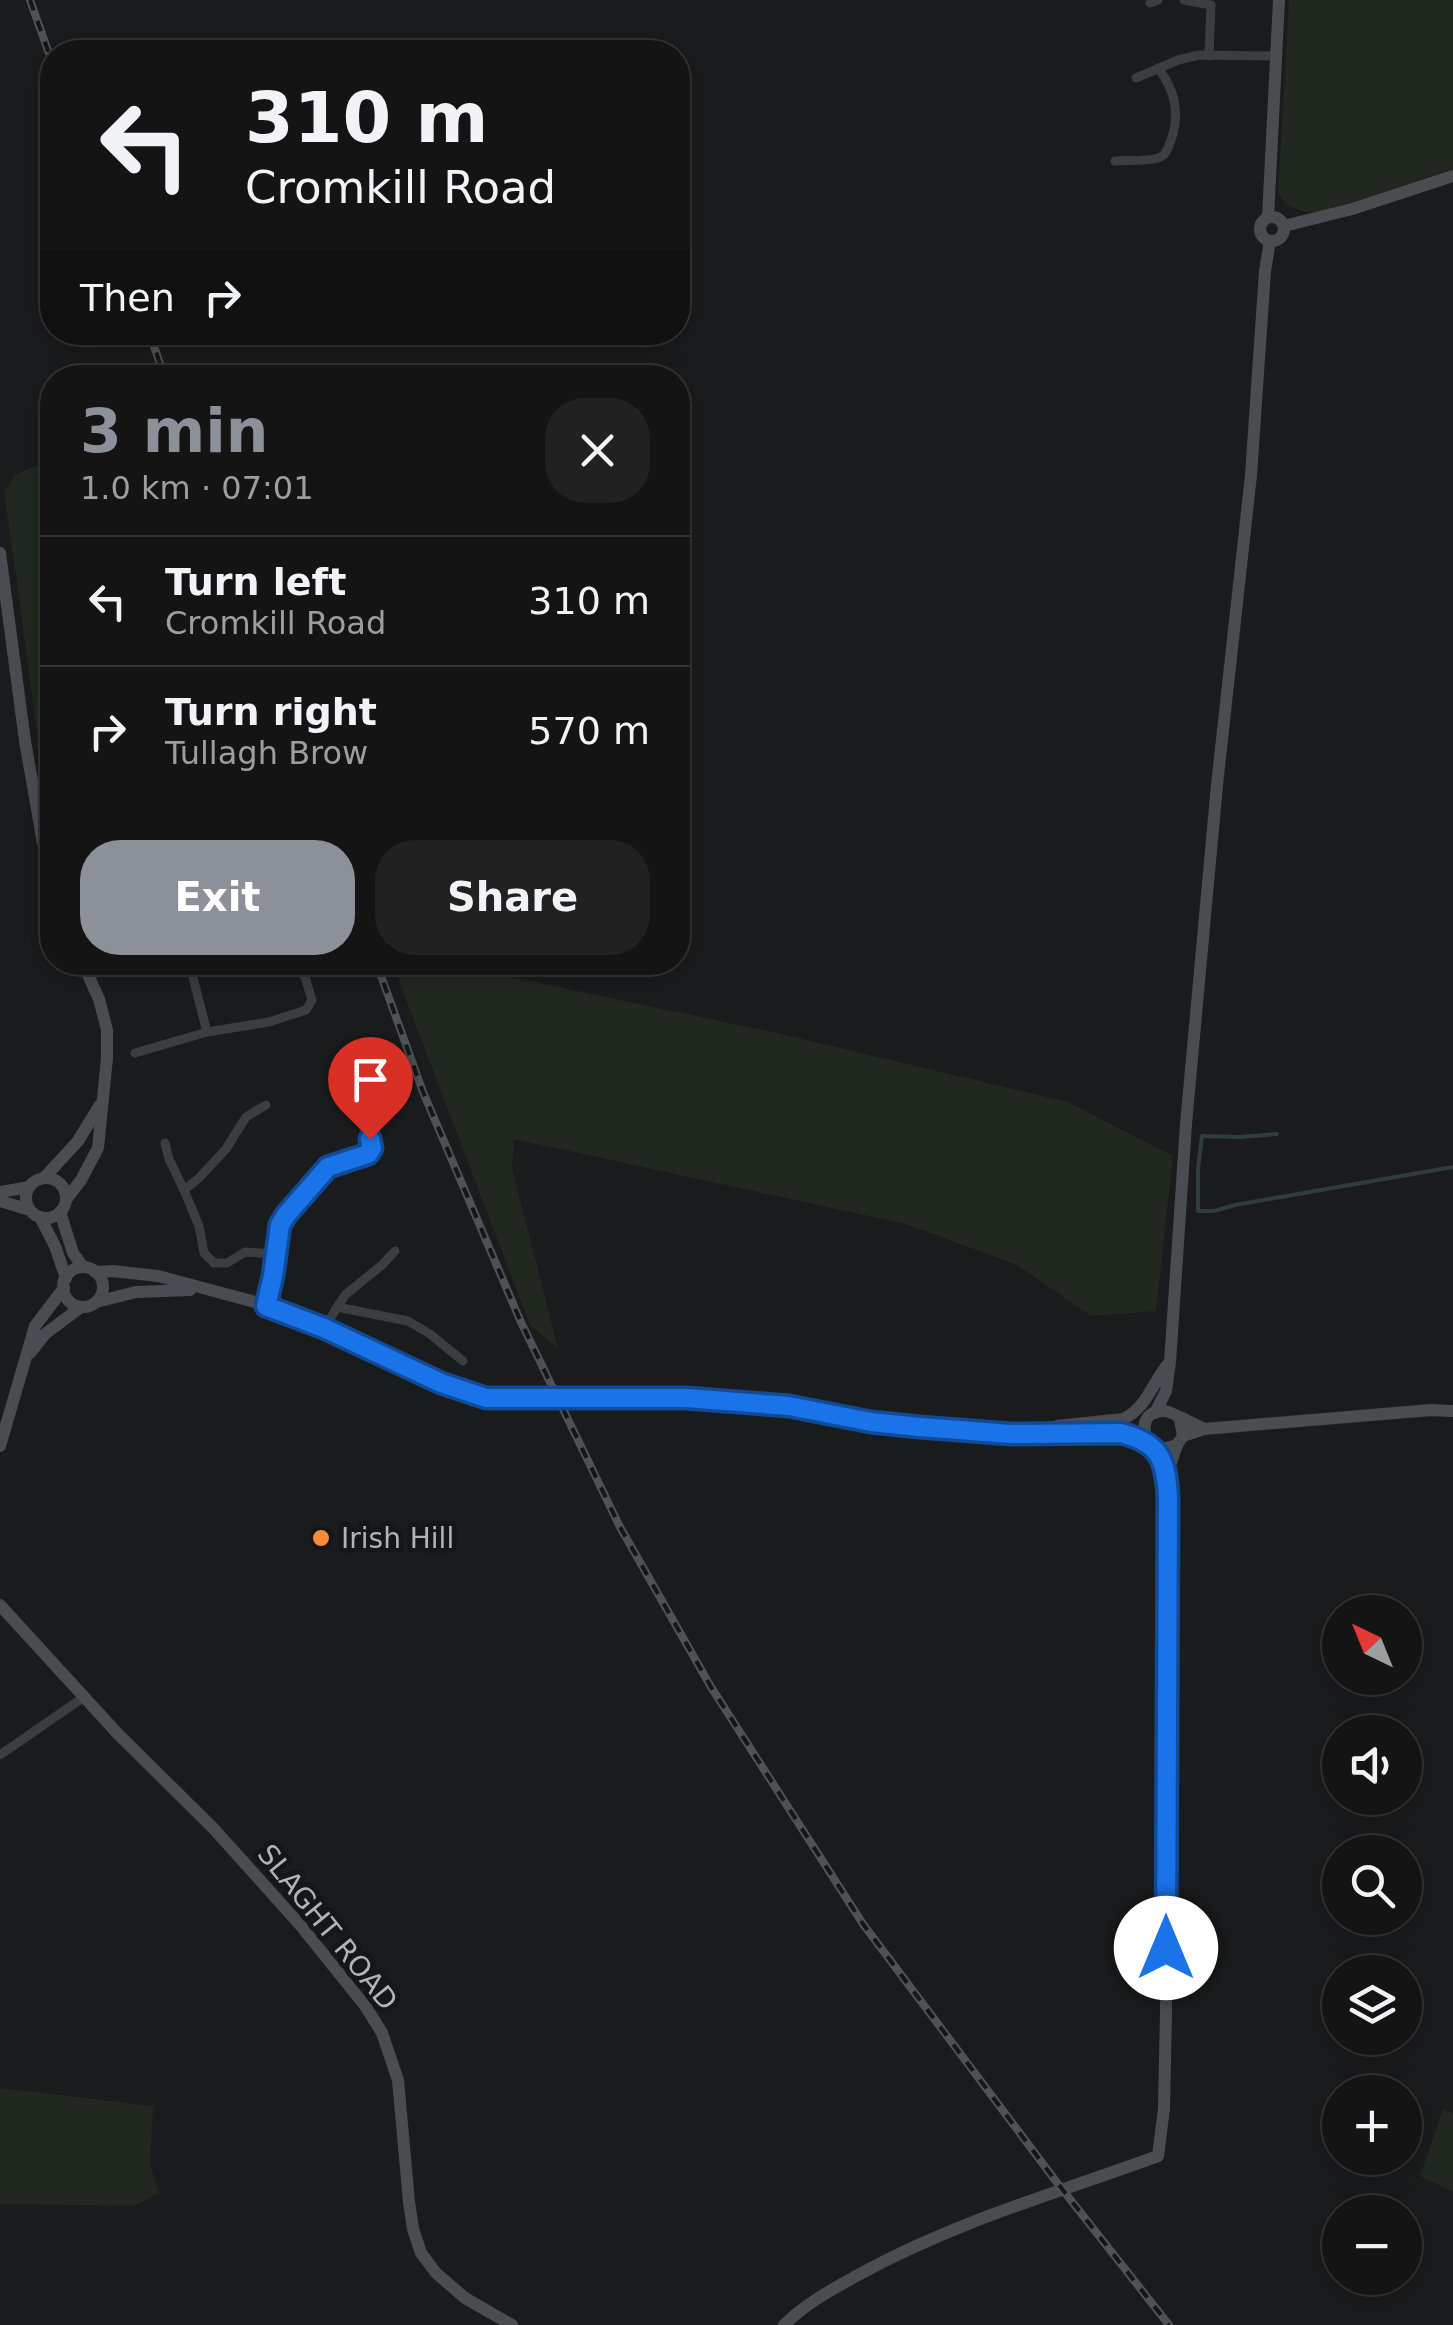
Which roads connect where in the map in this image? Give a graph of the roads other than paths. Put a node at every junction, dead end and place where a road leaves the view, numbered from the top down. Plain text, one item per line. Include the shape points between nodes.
1 (1184, 0) edge
2 (1279, 0) edge
3 (1209, 56) junction
4 (1276, 56) junction
5 (1158, 68) junction
6 (1136, 78) dead end
7 (1114, 160) dead end
8 (1453, 176) edge
9 (1268, 217) junction
10 (1284, 226) junction
11 (1270, 241) junction
12 (0, 553) edge
13 (40, 825) edge
14 (89, 975) edge
15 (192, 975) edge
16 (303, 975) edge
17 (207, 1032) junction
18 (135, 1053) dead end
19 (347, 1090) dead end
20 (102, 1102) junction
21 (266, 1105) dead end
22 (165, 1143) dead end
23 (44, 1178) junction
24 (29, 1187) junction
25 (184, 1190) junction
26 (0, 1192) edge
27 (0, 1201) edge
28 (62, 1206) junction
29 (35, 1214) junction
30 (395, 1251) dead end
31 (276, 1254) junction
32 (89, 1270) junction
33 (64, 1283) junction
34 (212, 1291) junction
35 (88, 1304) junction
36 (266, 1306) junction
37 (337, 1306) junction
38 (324, 1328) junction
39 (462, 1361) dead end
40 (1170, 1362) junction
41 (23, 1363) junction
42 (1166, 1391) junction
43 (1453, 1411) edge
44 (1151, 1417) junction
45 (1177, 1417) junction
46 (1204, 1429) junction
47 (1121, 1433) junction
48 (1026, 1434) junction
49 (1180, 1441) junction
50 (1152, 1445) junction
51 (0, 1446) edge
52 (1167, 1474) junction
53 (0, 1605) edge
54 (84, 1697) junction
55 (0, 1755) edge
56 (512, 2325) edge
57 (784, 2325) edge

1 - 3 street via 1211,5
2 - 4 street
3 - 4 street
3 - 5 street
4 - 9 street
5 - 6 street
5 - 7 street via 1176,105 1167,150 1158,158
8 - 10 street
9 - 10 street
9 - 11 street via 1260,230
10 - 11 street via 1281,238
11 - 40 street via 1216,786
12 - 13 street
14 - 20 street via 107,1030
15 - 17 street
16 - 17 street via 312,1000 306,1010
17 - 18 street
19 - 31 street via 366,1119 371,1151 324,1171 280,1225
20 - 23 street
20 - 28 street via 98,1148
21 - 25 street via 246,1117 226,1150
22 - 25 street
23 - 24 street
23 - 28 street via 60,1184
24 - 26 street
24 - 29 street via 26,1200
25 - 31 street via 204,1253 214,1264 245,1252
27 - 29 street
28 - 29 street via 49,1218
28 - 32 street via 68,1239
29 - 33 street via 55,1246
30 - 37 street
31 - 36 street
32 - 33 street via 71,1272
32 - 34 street via 158,1276
32 - 35 street via 103,1289
33 - 35 street via 67,1298
33 - 41 street via 35,1326
34 - 35 street via 154,1290
34 - 36 street
35 - 41 street via 45,1334
36 - 38 street
37 - 38 street
37 - 39 street via 408,1321
38 - 48 street, bridge via 486,1398 686,1398
40 - 42 street
40 - 48 street via 1131,1415
41 - 51 street
42 - 44 street
42 - 45 street
43 - 46 street
44 - 45 street via 1167,1411
44 - 47 street
44 - 50 street via 1144,1432
45 - 46 street
45 - 49 street
46 - 49 street
47 - 48 street
47 - 50 street
49 - 50 street via 1166,1450
49 - 52 street
50 - 52 street
52 - 57 street via 1166,2012 1158,2156 902,2250 816,2298
53 - 54 street, SLAGHT ROAD
54 - 55 street
54 - 56 street, SLAGHT ROAD via 214,1829 366,2007 398,2080 421,2252 465,2298

